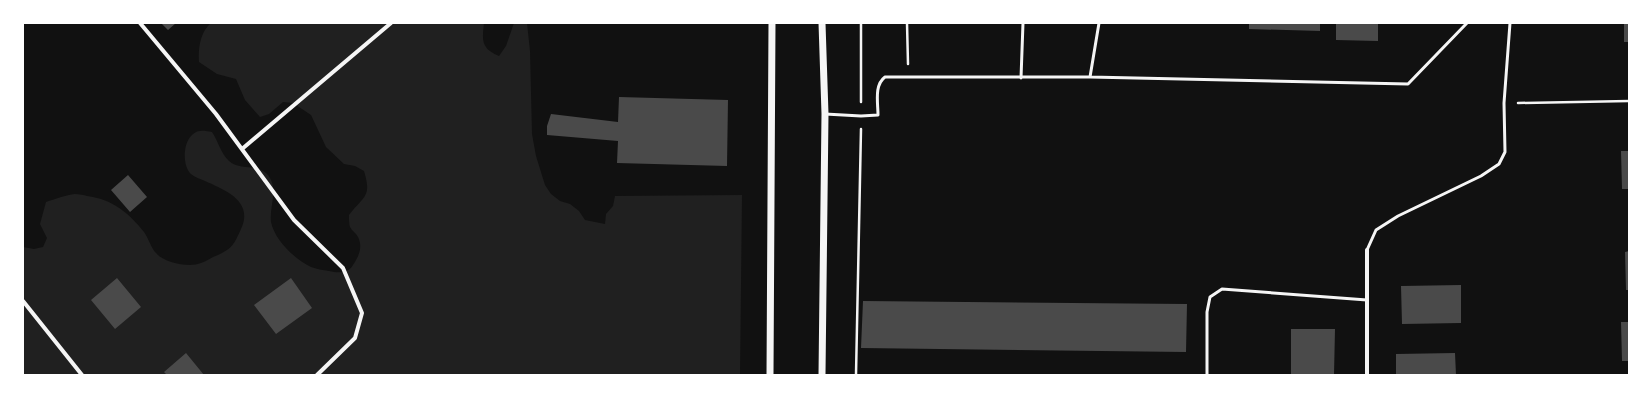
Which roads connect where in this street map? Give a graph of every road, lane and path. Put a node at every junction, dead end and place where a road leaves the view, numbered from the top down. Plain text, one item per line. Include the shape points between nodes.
1 (140, 23) edge
2 (391, 23) edge
3 (772, 23) edge
4 (822, 23) edge
5 (862, 23) edge
6 (907, 23) edge
7 (1023, 23) edge
8 (1099, 23) edge
9 (1467, 23) edge
10 (1510, 23) edge
11 (908, 78) junction
12 (1022, 78) junction
13 (1090, 78) junction
14 (1629, 101) edge
15 (1504, 103) junction
16 (825, 114) junction
17 (861, 116) junction
18 (242, 149) junction
19 (1367, 250) joint
20 (1367, 300) junction
21 (23, 301) edge
22 (82, 375) edge
23 (317, 375) edge
24 (770, 375) edge
25 (822, 375) edge
26 (856, 375) edge
27 (1207, 375) edge
28 (1367, 375) edge

1 - 18 street
2 - 18 street
3 - 24 street
4 - 16 street
5 - 17 path
6 - 11 path
7 - 12 lane
8 - 13 lane
9 - 13 lane via 1408,84
10 - 15 lane
11 - 12 lane
11 - 17 lane via 885,77 880,80 878,115
12 - 13 lane
14 - 15 path
15 - 19 lane via 1505,152 1499,164 1481,176 1398,216 1376,230
16 - 17 lane
16 - 25 street
17 - 26 path
18 - 23 street via 294,220 343,268 362,313 355,338
19 - 20 street
20 - 27 lane via 1222,289 1210,297 1206,312
20 - 28 street
21 - 22 street

